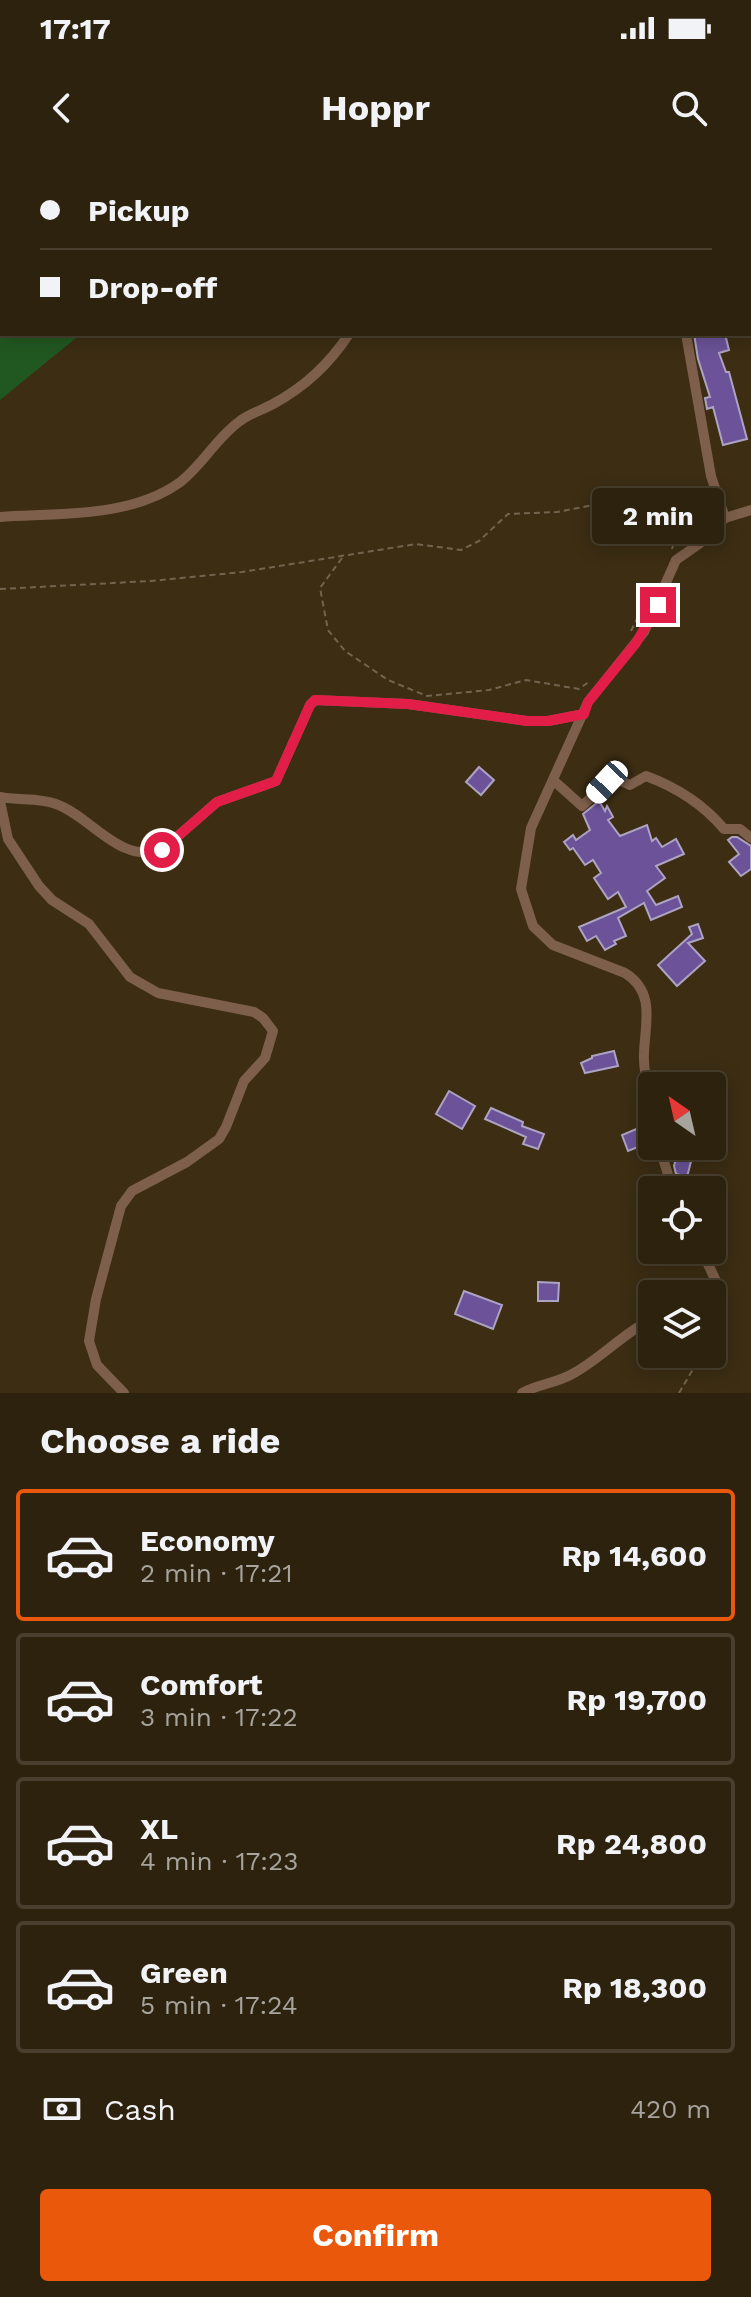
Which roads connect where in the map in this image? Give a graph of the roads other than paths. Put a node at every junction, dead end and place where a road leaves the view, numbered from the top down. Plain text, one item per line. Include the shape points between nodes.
1 (347, 336) edge
2 (686, 336) edge
3 (751, 510) edge
4 (723, 514) junction
5 (0, 517) edge
6 (584, 714) junction
7 (553, 780) junction
8 (0, 799) edge
9 (751, 838) edge
10 (645, 1072) edge
11 (638, 1328) edge
12 (124, 1393) edge
13 (522, 1393) edge

1 - 5 street via 303,385 240,421 165,492 99,510
2 - 4 street via 711,476
3 - 4 street
4 - 6 street via 699,544 676,560 651,619
6 - 7 street
6 - 8 street via 527,721 408,704 315,700 276,781 224,798 154,853 121,847 55,804
7 - 9 street via 582,806 611,779 630,785 646,776 702,806 724,829 740,829
7 - 10 street via 527,844 524,904 533,926 553,945 636,980 648,1011
8 - 12 street via 8,839 39,886 89,924 130,977 158,993 254,1012 273,1031 265,1058 244,1081 219,1139 132,1191 121,1206 89,1341 97,1365
11 - 13 street via 571,1375

